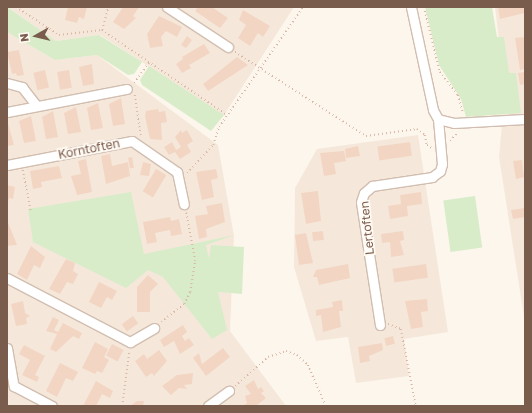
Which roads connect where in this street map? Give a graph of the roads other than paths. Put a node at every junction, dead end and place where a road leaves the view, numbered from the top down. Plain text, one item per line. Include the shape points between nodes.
1 (167, 7) edge
2 (412, 7) edge
3 (228, 47) road end
4 (7, 82) edge
5 (127, 89) dead end
6 (37, 106) junction
7 (7, 112) edge
8 (438, 119) junction
9 (525, 119) edge
10 (7, 165) edge
11 (184, 204) road end
12 (7, 278) edge
13 (380, 325) road end
14 (154, 328) road end
15 (7, 348) edge
16 (229, 391) road end
17 (52, 406) edge
18 (208, 406) edge

1 - 3 street
2 - 8 street, Lertoften via 433,110
4 - 6 street via 22,87
5 - 6 street
6 - 7 street
8 - 9 street via 465,123
8 - 13 street, Lertoften via 440,172 432,178 372,186 364,193 361,202
10 - 11 street, Korntoften via 132,141 177,172
12 - 14 street via 130,342
15 - 17 street via 14,386
16 - 18 street

